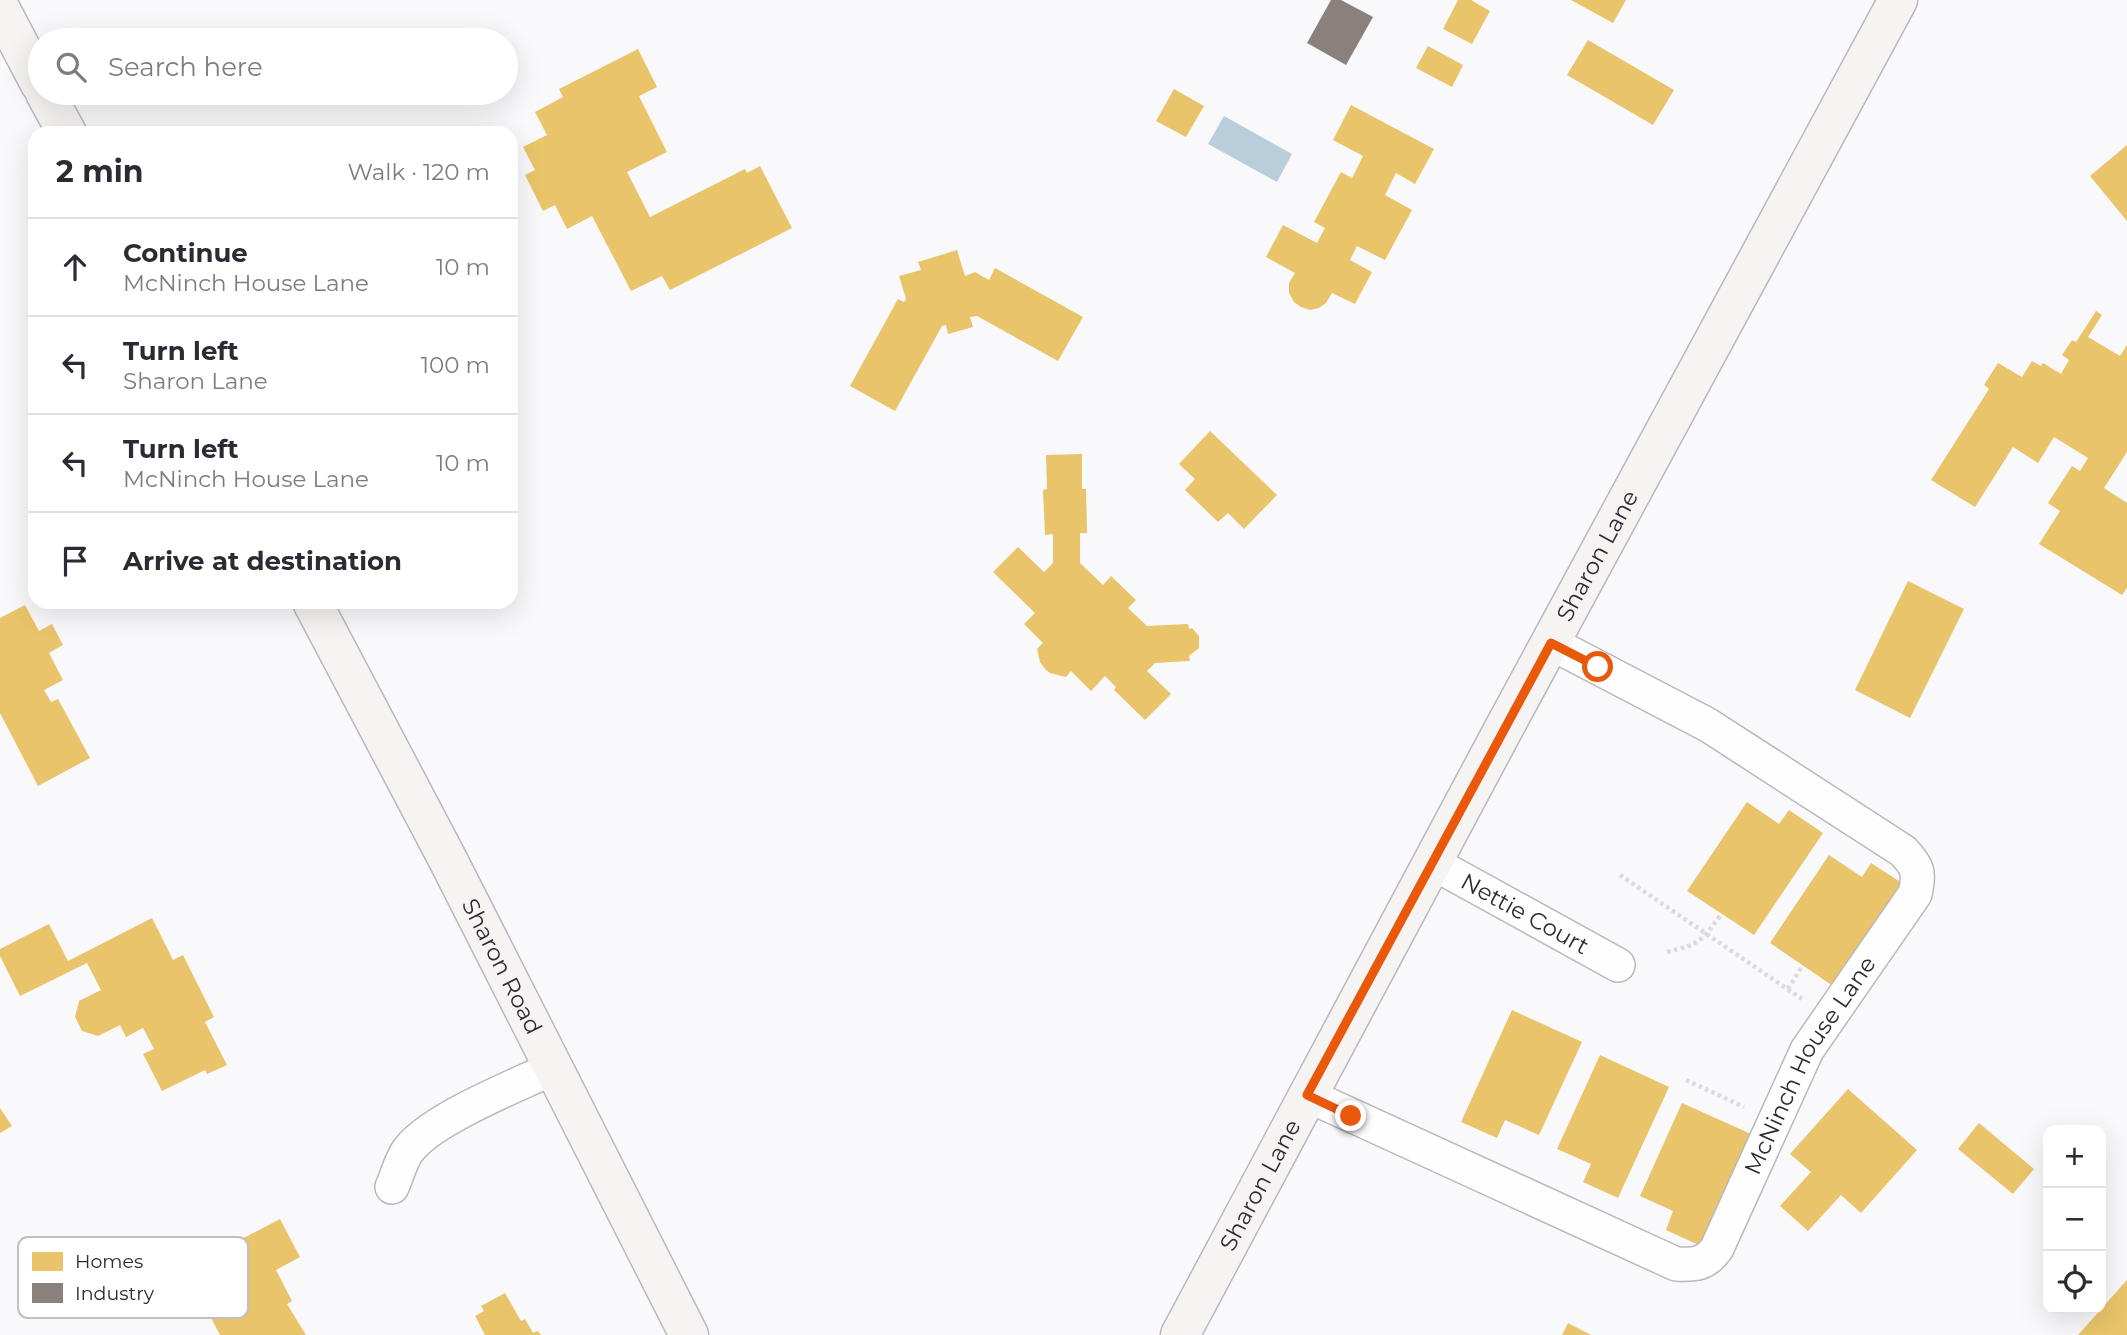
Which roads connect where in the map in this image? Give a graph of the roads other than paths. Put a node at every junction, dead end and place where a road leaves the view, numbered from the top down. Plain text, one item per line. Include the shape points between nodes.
1 (1898, 0) edge
2 (0, 8) edge
3 (28, 60) edge
4 (51, 105) edge
5 (62, 126) edge
6 (316, 609) edge
7 (1551, 643) junction
8 (1433, 863) junction
9 (1618, 965) dead end
10 (553, 1068) junction
11 (1307, 1095) junction
12 (393, 1188) dead end
13 (689, 1335) edge
14 (1180, 1335) edge

1 - 7 main road, Sharon Lane
2 - 3 main road
4 - 5 main road
6 - 10 main road, Sharon Road
7 - 8 main road, Sharon Lane
7 - 11 street, McNinch House Lane via 1708,725 1903,851 1916,865 1915,894 1807,1050 1717,1248 1709,1260 1694,1265 1676,1264
8 - 9 street, Nettie Court
8 - 11 main road, Sharon Lane
10 - 12 street via 425,1133 407,1152
10 - 13 main road, Sharon Road
11 - 14 main road, Sharon Lane

